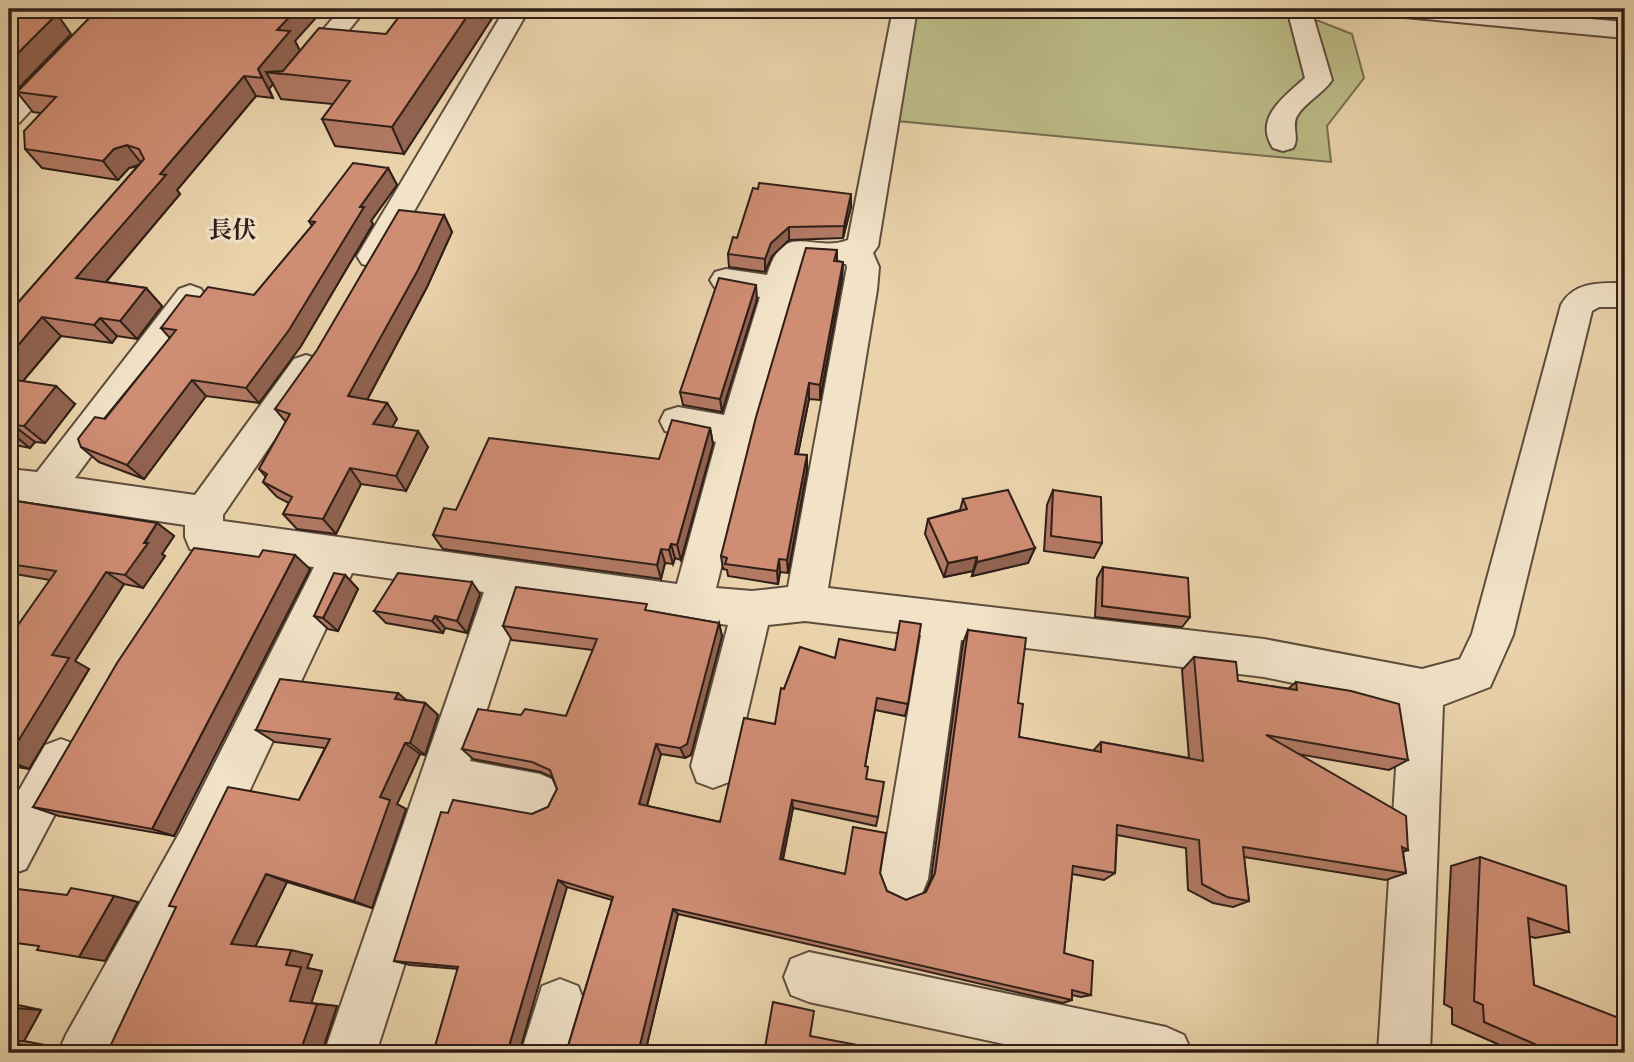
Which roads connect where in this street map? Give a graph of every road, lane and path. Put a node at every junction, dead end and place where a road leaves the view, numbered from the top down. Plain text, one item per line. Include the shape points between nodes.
1 (354, 9) edge
2 (517, 9) edge
3 (905, 9) edge
4 (1299, 9) edge
5 (1394, 9) edge
6 (90, 27) edge
7 (1625, 30) edge
8 (49, 46) dead end
9 (285, 90) edge
10 (12, 111) edge
11 (1283, 142) dead end
12 (856, 250) junction
13 (726, 280) edge
14 (356, 284) edge
15 (779, 288) junction
16 (1625, 295) edge
17 (190, 298) edge
18 (322, 344) edge
19 (678, 421) edge
20 (737, 431) junction
21 (9, 484) edge
22 (46, 489) junction
23 (197, 538) junction
24 (341, 554) junction
25 (509, 578) junction
26 (805, 603) junction
27 (692, 604) junction
28 (752, 609) junction
29 (944, 618) junction
30 (1422, 689) junction
31 (81, 725) edge
32 (713, 766) dead end
33 (440, 778) junction
34 (540, 797) dead end
35 (9, 852) edge
36 (904, 879) dead end
37 (809, 977) dead end
38 (560, 1004) dead end
39 (84, 1053) edge
40 (350, 1053) edge
41 (547, 1053) edge
42 (1166, 1053) edge
43 (1404, 1053) edge

1 - 9 street
2 - 14 street
3 - 12 street via 862,246
4 - 11 street via 1319,80 1285,111
5 - 7 street
6 - 8 street
6 - 10 street
12 - 15 street via 797,251 787,260
12 - 26 street via 863,267 861,290
13 - 15 street
15 - 20 street
16 - 30 street via 1593,295 1577,304 1492,635 1475,673
17 - 22 street
18 - 23 street
19 - 20 street
20 - 27 street
21 - 22 street
22 - 23 street
23 - 24 street
24 - 25 street
24 - 39 street via 198,846
25 - 27 street
25 - 33 street
26 - 28 street
26 - 29 street
27 - 28 street
28 - 32 street
29 - 30 street via 1264,658
29 - 36 street
30 - 43 street
31 - 35 street
33 - 34 street
33 - 40 street
37 - 42 street
38 - 41 street

